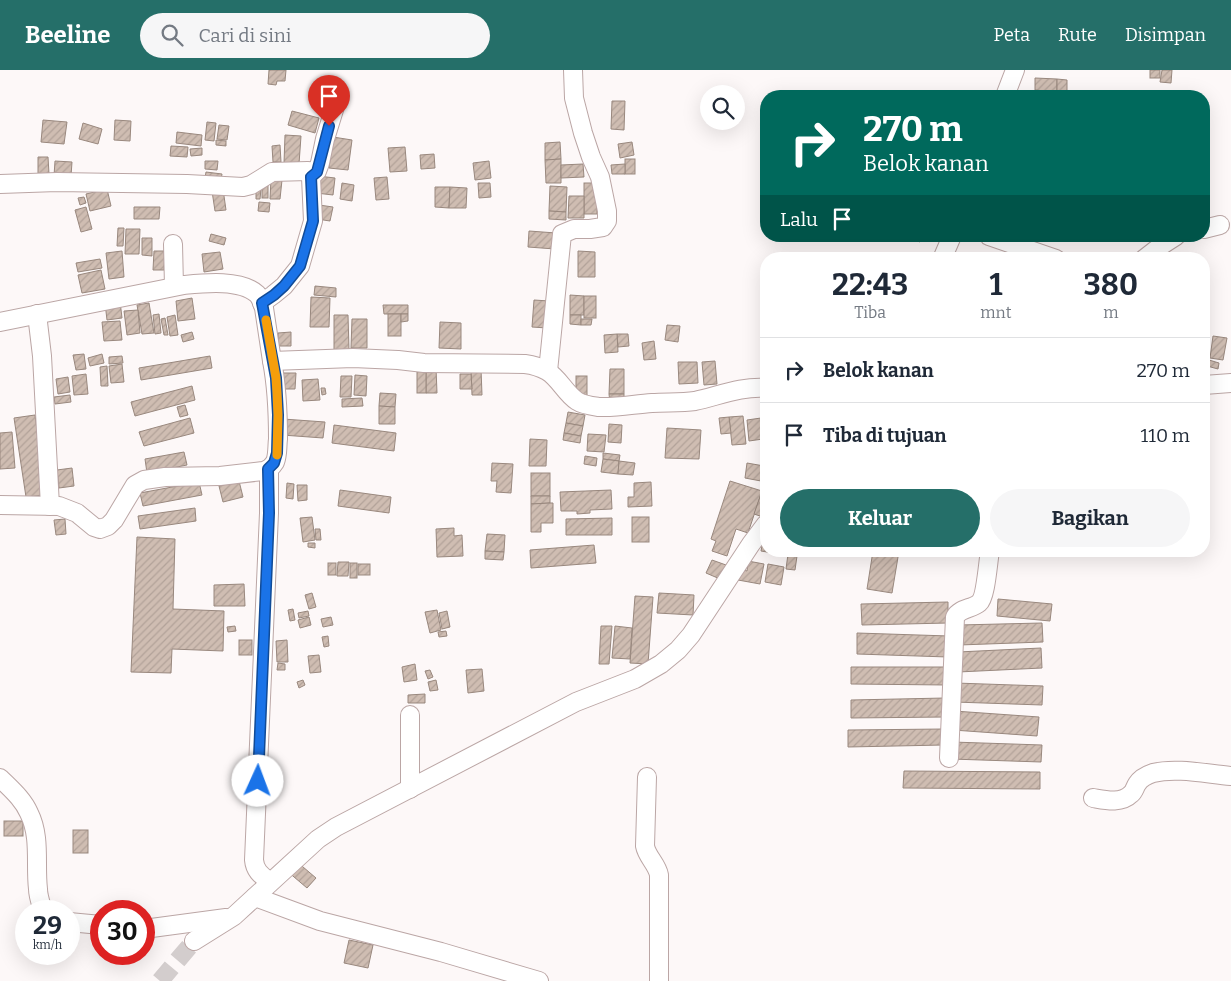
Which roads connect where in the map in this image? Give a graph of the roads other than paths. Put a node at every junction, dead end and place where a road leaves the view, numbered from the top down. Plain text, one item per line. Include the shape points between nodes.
1 (573, 70) edge
2 (1016, 70) edge
3 (1008, 90) edge
4 (337, 100) dead end
5 (311, 177) junction
6 (0, 184) edge
7 (1006, 242) edge
8 (1167, 242) edge
9 (173, 244) dead end
10 (1036, 252) edge
11 (1153, 252) edge
12 (174, 286) junction
13 (262, 303) junction
14 (37, 314) junction
15 (0, 322) edge
16 (272, 361) junction
17 (548, 371) junction
18 (1231, 383) edge
19 (1210, 385) edge
20 (760, 388) edge
21 (268, 469) junction
22 (0, 505) edge
23 (50, 506) junction
24 (760, 532) edge
25 (989, 557) edge
26 (410, 715) dead end
27 (949, 758) dead end
28 (1231, 776) edge
29 (648, 777) dead end
30 (0, 778) edge
31 (410, 789) junction
32 (1094, 798) dead end
33 (270, 882) junction
34 (255, 897) junction
35 (41, 900) edge
36 (234, 916) junction
37 (155, 927) edge
38 (194, 941) tunnel mouth
39 (539, 981) edge
40 (659, 981) edge

1 - 17 street via 574,98 600,177 608,222 603,228 574,229 562,234
2 - 3 street
4 - 5 street via 317,172
5 - 6 street via 306,171 274,172 243,187 57,182
5 - 13 street via 313,221 300,266 284,286
7 - 10 street
8 - 11 street
9 - 12 street
12 - 13 street via 215,283 240,286 256,293
12 - 14 street
13 - 16 street
14 - 15 street
14 - 23 street
16 - 17 street via 353,358 424,363 525,364
16 - 21 street via 277,393 277,453
17 - 20 street via 576,400 598,406 679,402
18 - 19 street
21 - 23 street via 220,476 144,480 135,485 114,520 100,529 71,510
21 - 33 street via 269,513 254,860 257,872
22 - 23 street
24 - 31 street via 691,635 661,664 636,679 576,702
25 - 27 street via 982,600 955,617
26 - 31 street
28 - 32 street via 1161,772 1150,774 1138,782 1126,798 1110,801
29 - 40 street via 645,846 659,875
30 - 35 street via 30,813 36,834
31 - 33 street via 336,826
33 - 34 street
34 - 36 street
34 - 39 street via 320,921
36 - 37 street
36 - 38 street

